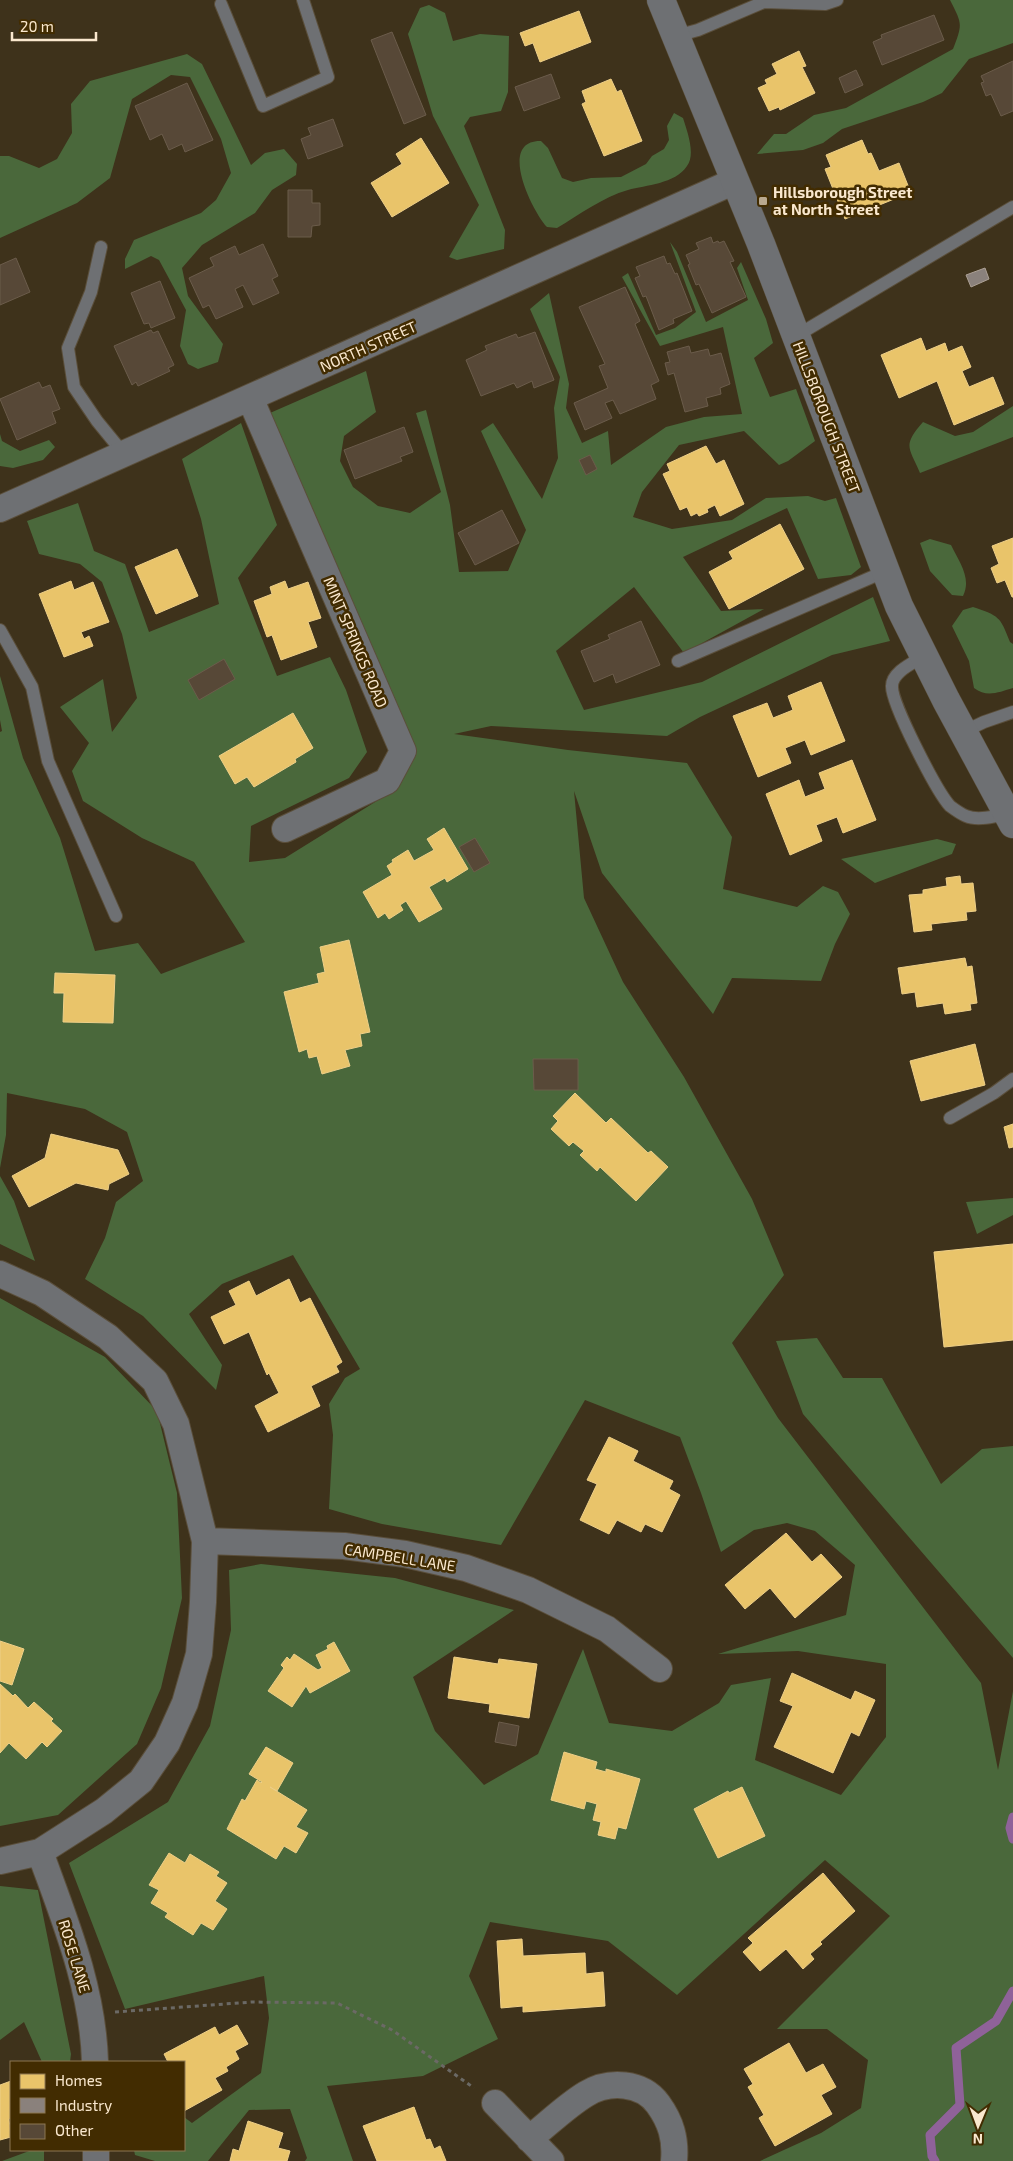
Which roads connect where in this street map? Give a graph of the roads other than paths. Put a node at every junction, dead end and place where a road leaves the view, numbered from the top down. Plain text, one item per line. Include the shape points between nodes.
1 (303, 0) edge
2 (661, 0) edge
3 (837, 0) edge
4 (221, 4) dead end
5 (676, 36) junction
6 (735, 181) junction
7 (1013, 207) edge
8 (101, 247) dead end
9 (796, 336) junction
10 (250, 398) junction
11 (124, 454) junction
12 (0, 509) edge
13 (886, 571) junction
14 (0, 630) edge
15 (924, 656) junction
16 (678, 661) dead end
17 (1013, 712) edge
18 (963, 732) junction
19 (1010, 819) edge
20 (284, 829) dead end
21 (116, 916) dead end
22 (1013, 1079) edge
23 (950, 1118) dead end
24 (0, 1274) edge
25 (205, 1541) junction
26 (659, 1669) dead end
27 (40, 1852) junction
28 (0, 1861) edge
29 (96, 2061) edge
30 (495, 2103) road end
31 (529, 2139) junction
32 (551, 2161) edge
33 (674, 2161) edge

1 - 4 lane via 328,77 263,106
2 - 5 street, HILLSBOROUGH STREET
3 - 5 lane via 825,4 764,2
5 - 6 street, HILLSBOROUGH STREET
6 - 9 street, HILLSBOROUGH STREET
6 - 10 street, NORTH STREET
7 - 9 lane
8 - 11 lane via 91,292 68,348 74,387
9 - 13 street, HILLSBOROUGH STREET
10 - 11 street, NORTH STREET
10 - 20 street, MINT SPRINGS ROAD via 403,751 387,781
11 - 12 street, NORTH STREET
13 - 15 street, HILLSBOROUGH STREET
13 - 16 lane
14 - 21 lane via 32,687 48,761
15 - 18 street, HILLSBOROUGH STREET
15 - 19 lane via 898,673 892,685 895,703 933,778 950,806 967,816
17 - 18 lane
18 - 19 street, HILLSBOROUGH STREET
22 - 23 lane
24 - 25 street via 42,1293 108,1337 155,1381 176,1424
25 - 26 street, CAMPBELL LANE via 344,1546 405,1554 466,1568 528,1590 607,1629
25 - 27 street via 199,1654 186,1703 167,1743 141,1781 104,1811
27 - 28 street
27 - 29 street, ROSE LANE via 80,1966 92,2014
30 - 31 street
31 - 32 street
31 - 33 street via 586,2093 605,2087 631,2085 652,2095 668,2117 675,2138

